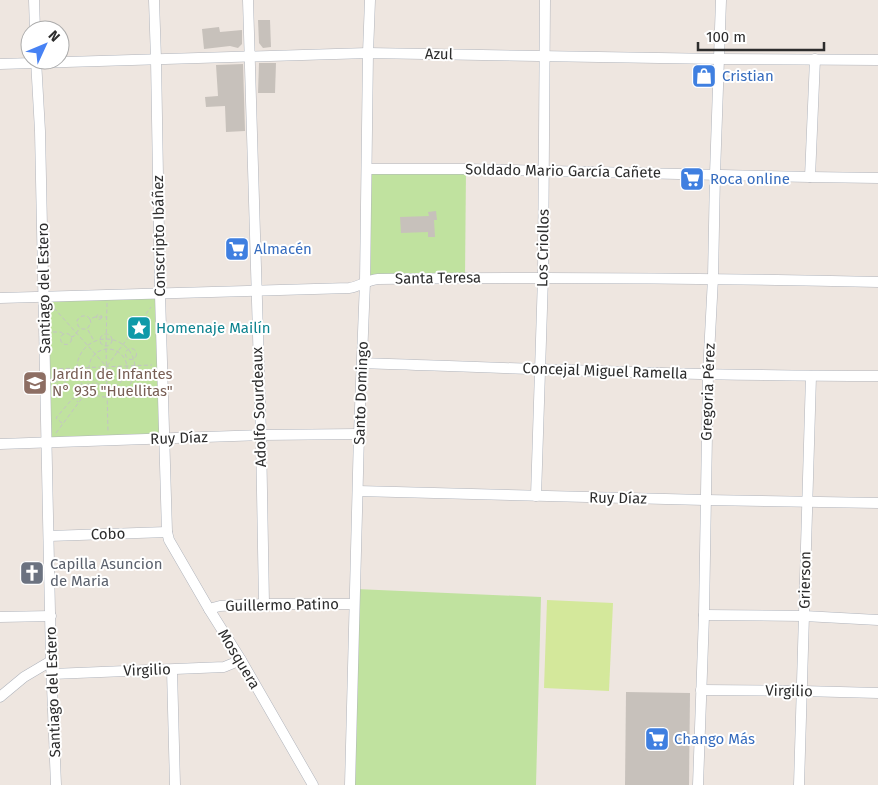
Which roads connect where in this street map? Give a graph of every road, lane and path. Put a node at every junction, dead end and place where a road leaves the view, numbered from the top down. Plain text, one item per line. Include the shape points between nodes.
1 (34, 0) edge
2 (154, 0) edge
3 (248, 0) edge
4 (370, 0) edge
5 (545, 0) edge
6 (721, 0) edge
7 (35, 20) edge
8 (368, 52) junction
9 (544, 56) junction
10 (250, 57) junction
11 (156, 59) junction
12 (719, 59) junction
13 (814, 59) junction
14 (878, 60) edge
15 (70, 61) edge
16 (20, 63) edge
17 (0, 64) edge
18 (36, 70) edge
19 (368, 168) junction
20 (544, 172) junction
21 (715, 174) junction
22 (810, 177) junction
23 (878, 178) edge
24 (543, 277) junction
25 (713, 278) junction
26 (365, 282) junction
27 (878, 282) edge
28 (256, 291) junction
29 (160, 294) junction
30 (107, 295) junction
31 (44, 297) junction
32 (0, 298) edge
33 (151, 307) dead end
34 (54, 308) dead end
35 (106, 317) junction
36 (90, 319) junction
37 (80, 328) junction
38 (87, 328) junction
39 (50, 333) dead end
40 (76, 333) junction
41 (63, 334) junction
42 (106, 334) junction
43 (71, 337) junction
44 (100, 340) junction
45 (106, 340) junction
46 (113, 340) junction
47 (95, 342) junction
48 (123, 344) junction
49 (88, 346) junction
50 (106, 348) junction
51 (128, 349) junction
52 (117, 352) junction
53 (95, 354) junction
54 (134, 358) junction
55 (362, 362) junction
56 (162, 364) junction
57 (126, 366) junction
58 (135, 366) junction
59 (89, 367) junction
60 (107, 367) junction
61 (78, 368) junction
62 (45, 369) junction
63 (540, 369) junction
64 (708, 374) junction
65 (810, 376) junction
66 (878, 376) edge
67 (62, 378) junction
68 (56, 380) junction
69 (65, 381) dead end
70 (95, 382) junction
71 (92, 385) junction
72 (84, 386) junction
73 (57, 387) dead end
74 (107, 387) junction
75 (88, 390) junction
76 (94, 393) junction
77 (85, 395) junction
78 (107, 397) junction
79 (79, 403) junction
80 (63, 424) junction
81 (359, 434) junction
82 (260, 435) junction
83 (165, 439) junction
84 (49, 440) junction
85 (108, 441) junction
86 (0, 444) edge
87 (358, 491) junction
88 (536, 496) junction
89 (705, 500) junction
90 (807, 502) junction
91 (878, 503) edge
92 (167, 532) junction
93 (49, 536) junction
94 (264, 604) junction
95 (354, 604) junction
96 (209, 609) junction
97 (704, 615) junction
98 (51, 616) junction
99 (804, 616) junction
100 (0, 617) edge
101 (878, 620) edge
102 (241, 660) junction
103 (51, 661) junction
104 (172, 670) junction
105 (52, 674) junction
106 (701, 690) junction
107 (802, 691) junction
108 (878, 693) edge
109 (0, 697) edge
110 (56, 785) edge
111 (175, 785) edge
112 (313, 785) edge
113 (350, 785) edge
114 (698, 785) edge
115 (799, 785) edge

1 - 7 street
2 - 11 street, Conscripto Ibáñez
3 - 10 street, Adolfo Sourdeaux
4 - 8 street, Santo Domingo
5 - 9 street, Los Criollos
6 - 12 street, Gregoria Pérez
8 - 9 street, Azul
8 - 10 street, Azul
8 - 19 street, Santo Domingo
9 - 12 street, Azul
9 - 20 street, Los Criollos
10 - 11 street, Azul
10 - 28 street, Adolfo Sourdeaux
11 - 15 street, Azul
11 - 29 street, Conscripto Ibáñez
12 - 13 street, Azul
12 - 21 street, Gregoria Pérez
13 - 14 street, Azul
13 - 22 street
16 - 17 street, Azul
18 - 31 street, Santiago del Estero
19 - 20 street, Soldado Mario García Cañete
19 - 26 street, Santo Domingo
20 - 21 street, Soldado Mario García Cañete
20 - 24 street, Los Criollos
21 - 22 street, Soldado Mario García Cañete
21 - 25 street, Gregoria Pérez
22 - 23 street, Soldado Mario García Cañete
24 - 25 street, Santa Teresa
24 - 26 street, Santa Teresa via 378,279
24 - 63 street, Los Criollos
25 - 27 street, Santa Teresa
25 - 64 street, Gregoria Pérez
26 - 28 street, Santa Teresa via 355,288
26 - 55 street, Santo Domingo
28 - 29 street, Santa Teresa
28 - 82 street, Adolfo Sourdeaux
29 - 30 street, Santa Teresa
29 - 56 street, Conscripto Ibáñez
30 - 31 street, Santa Teresa
30 - 35 path
31 - 32 street, Santa Teresa
31 - 62 street, Santiago del Estero
33 - 48 path
34 - 40 path
35 - 36 path
35 - 42 path
36 - 37 path via 84,315 78,318
36 - 38 path
37 - 38 path
37 - 40 path
38 - 47 path
39 - 41 path
40 - 43 path
40 - 49 path
41 - 43 path
41 - 43 path via 60,340 63,344 69,343
42 - 44 path
42 - 45 path
42 - 46 path
44 - 45 path
44 - 47 path
44 - 50 path
45 - 46 path
45 - 50 path
46 - 48 path
46 - 50 path
47 - 49 path
48 - 51 path
48 - 52 path
49 - 53 path
49 - 61 path via 80,356
50 - 52 path
50 - 53 path
50 - 60 path
51 - 54 path
51 - 54 path via 127,357
51 - 54 path via 136,351
52 - 57 path via 122,355
52 - 60 path
53 - 59 path
53 - 60 path
54 - 58 path
55 - 63 street, Concejal Miguel Ramella
55 - 81 street, Santo Domingo
56 - 58 path
56 - 83 street, Conscripto Ibáñez
57 - 58 path
57 - 60 path
57 - 74 path via 124,378
58 - 78 path via 134,376 124,392
59 - 60 path
59 - 61 path
59 - 70 path
60 - 74 path
61 - 62 path
61 - 72 path
62 - 84 street, Santiago del Estero
63 - 64 street, Concejal Miguel Ramella
63 - 88 street, Los Criollos
64 - 65 street, Concejal Miguel Ramella
64 - 89 street, Gregoria Pérez
65 - 66 street, Concejal Miguel Ramella
65 - 90 street, Grierson
67 - 68 path
67 - 68 path via 63,375 59,374
67 - 69 path
68 - 73 path
70 - 71 path
70 - 74 path
71 - 72 path
71 - 75 path
71 - 76 path
72 - 75 path
72 - 77 path via 82,391
74 - 78 path
75 - 76 path
75 - 77 path
76 - 77 path
76 - 78 path
77 - 79 path
78 - 85 path
79 - 80 path
79 - 80 path via 73,398 56,418
80 - 84 path
81 - 82 street, Ruy Díaz
81 - 87 street, Santo Domingo
82 - 83 street, Ruy Díaz
82 - 94 street, Adolfo Sourdeaux
83 - 85 street, Ruy Díaz
83 - 92 street, Conscripto Ibáñez
84 - 85 street, Ruy Díaz
84 - 86 street, Ruy Díaz
84 - 93 street, Santiago del Estero
87 - 88 street, Ruy Díaz
87 - 95 street, Santo Domingo
88 - 89 street, Ruy Díaz
89 - 90 street, Ruy Díaz
89 - 97 street, Gregoria Pérez
90 - 91 street, Ruy Díaz
90 - 99 street, Grierson
92 - 93 street, Cobo
92 - 96 street, Mosquera
93 - 98 street, Santiago del Estero
94 - 95 street, Guillermo Patino
94 - 96 street, Guillermo Patino
95 - 113 street, Santo Domingo
96 - 102 street, Mosquera
97 - 99 street
97 - 106 street, Gregoria Pérez
98 - 100 street
98 - 103 street, Santiago del Estero
99 - 101 street
99 - 107 street, Grierson
102 - 104 street, Virgilio via 224,667
102 - 112 street, Mosquera
103 - 105 street, Santiago del Estero
103 - 109 street
104 - 105 street, Virgilio
104 - 111 street
105 - 110 street, Santiago del Estero
106 - 107 street, Virgilio
106 - 114 street, Gregoria Pérez
107 - 108 street, Virgilio
107 - 115 street, Grierson

